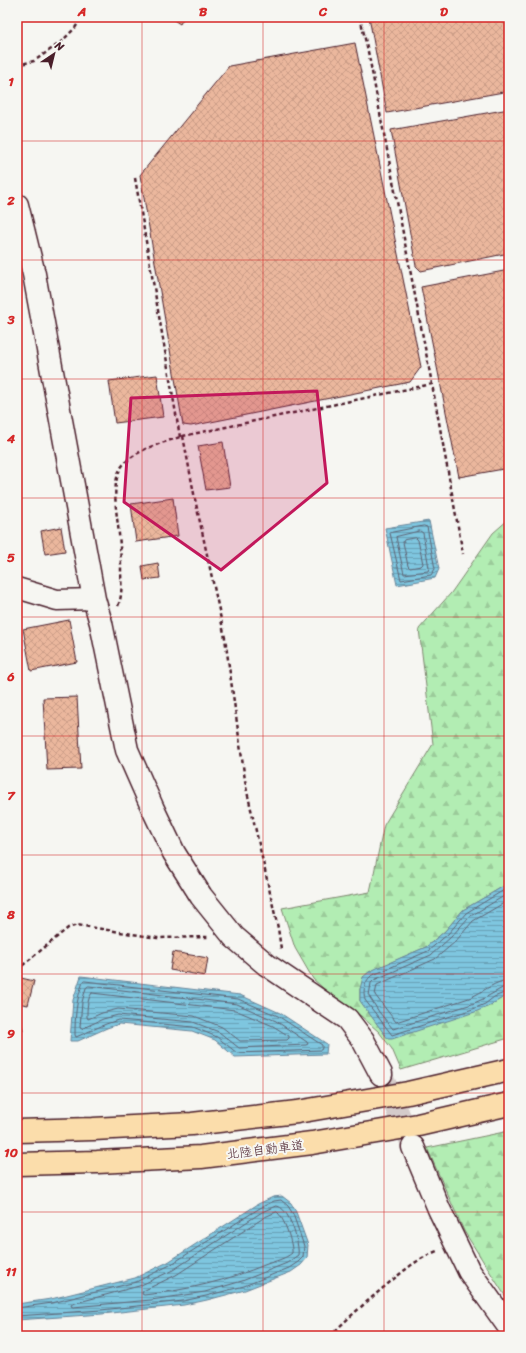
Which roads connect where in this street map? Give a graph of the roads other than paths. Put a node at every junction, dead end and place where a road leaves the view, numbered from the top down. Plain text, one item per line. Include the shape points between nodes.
1 (17, 205) edge
2 (17, 588) edge
3 (94, 599) junction
4 (509, 1070) edge
5 (381, 1074) tunnel mouth
6 (509, 1104) edge
7 (17, 1130) edge
8 (413, 1147) tunnel mouth
9 (17, 1164) edge
10 (509, 1327) edge

1 - 3 street via 34,274
2 - 3 street via 57,600
3 - 5 street via 128,750 174,853 201,896 234,937 282,975 347,1019 363,1040
4 - 7 highway via 408,1093 297,1112 192,1124
6 - 9 highway, 北陸自動車道 via 418,1125 201,1157
8 - 10 street via 470,1271

